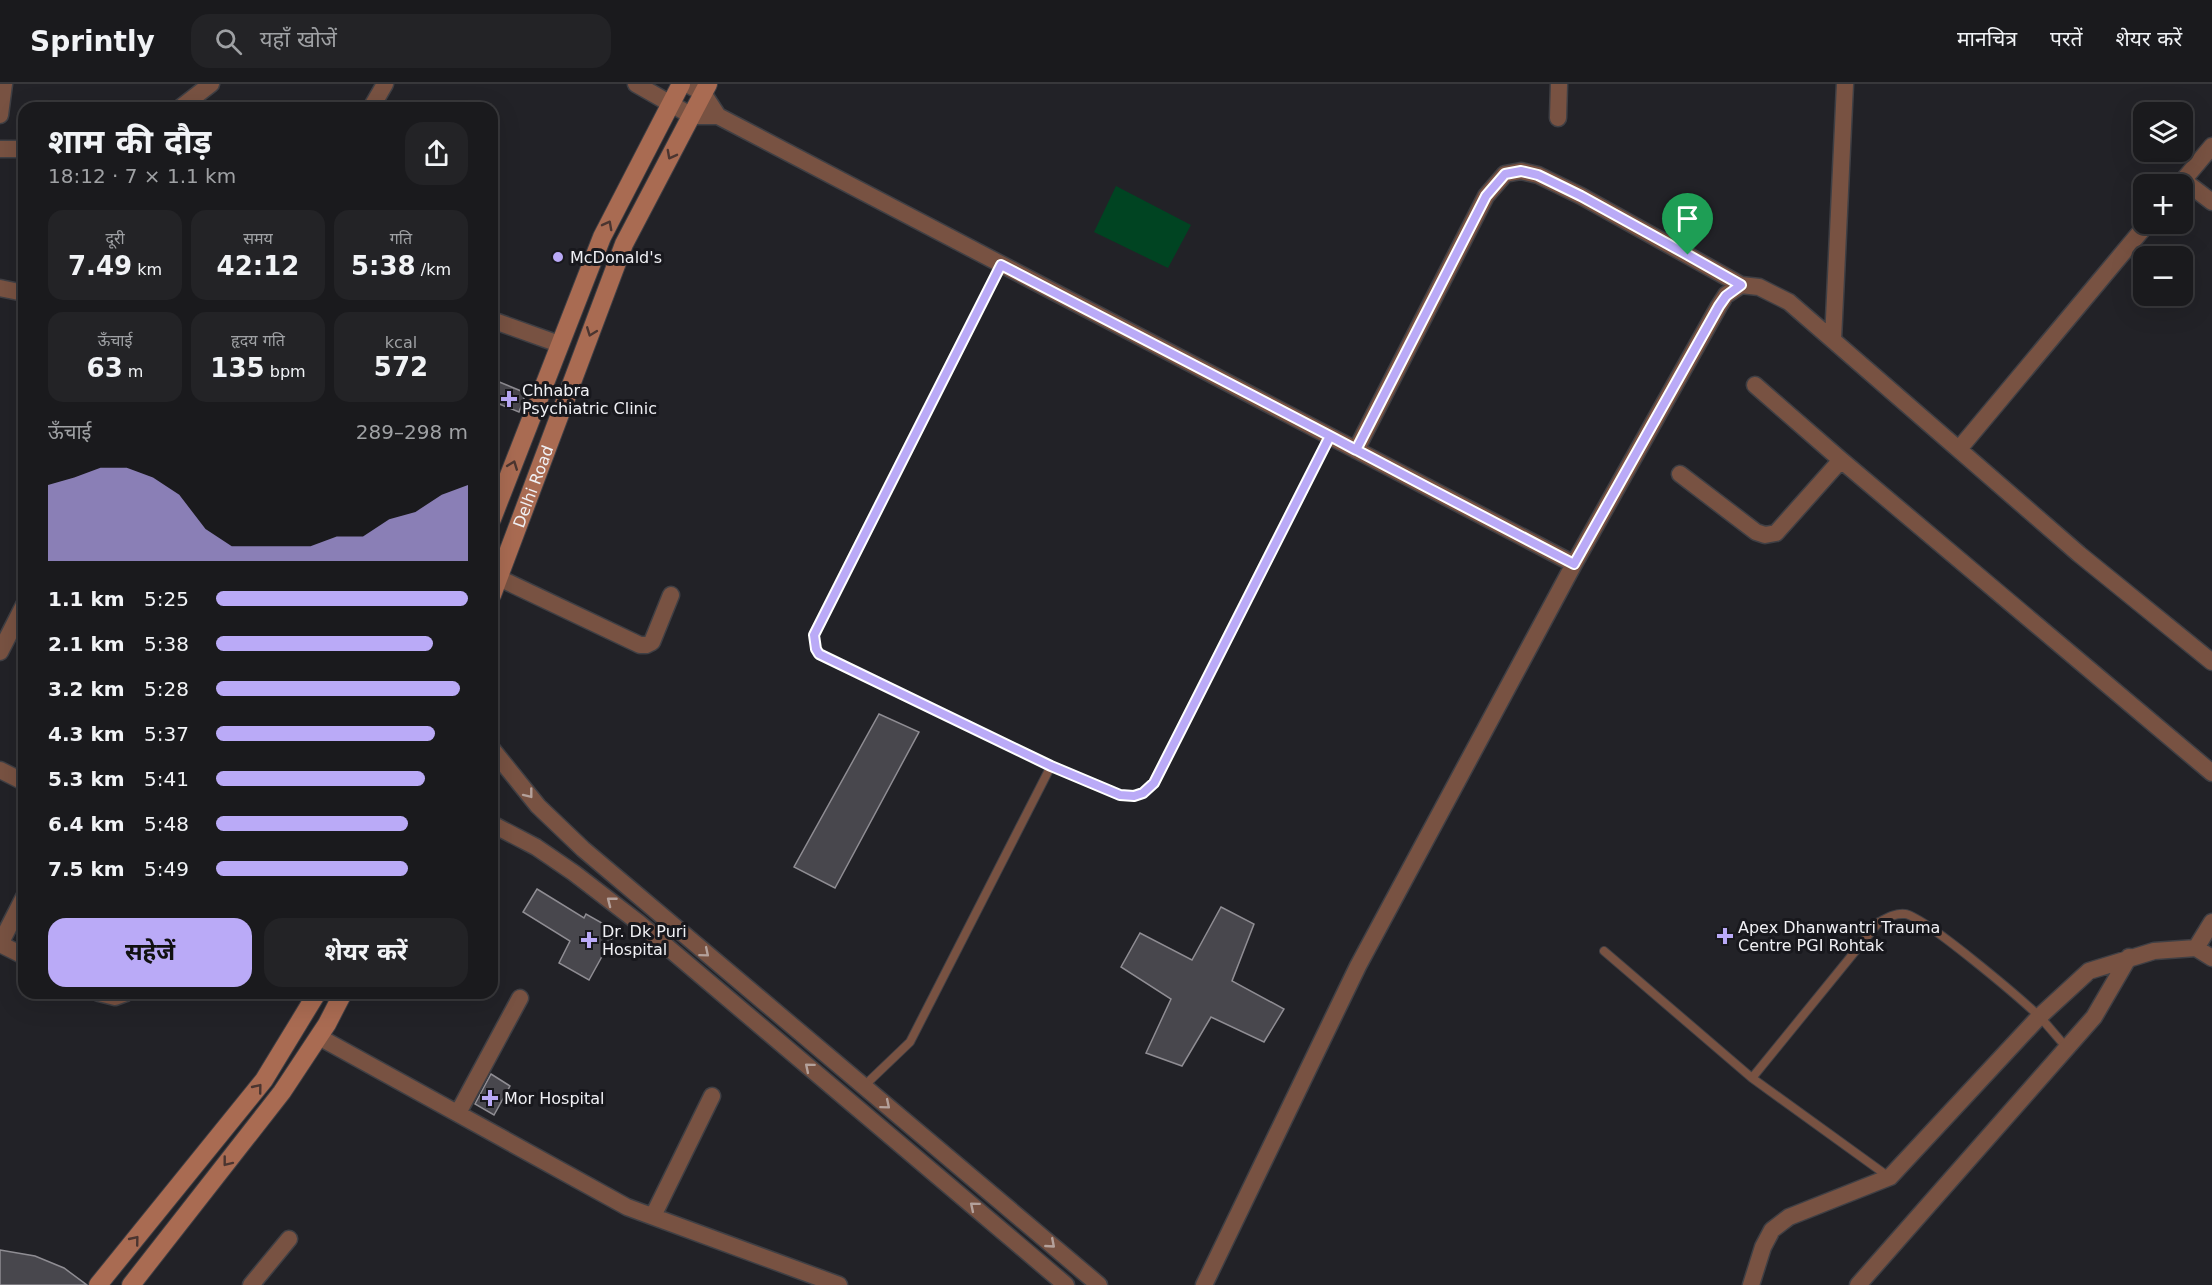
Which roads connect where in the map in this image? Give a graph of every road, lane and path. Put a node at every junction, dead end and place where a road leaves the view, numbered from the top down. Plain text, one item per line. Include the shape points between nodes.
1 (3, 84) edge
2 (211, 84) edge
3 (385, 84) edge
4 (636, 84) edge
5 (681, 84) edge
6 (687, 84) edge
7 (1559, 84) edge
8 (1845, 84) edge
9 (706, 88) edge
10 (188, 102) edge
11 (374, 102) edge
12 (672, 104) junction
13 (0, 115) edge
14 (692, 116) junction
15 (718, 116) junction
16 (1558, 118) dead end
17 (2212, 146) edge
18 (0, 149) edge
19 (18, 149) edge
20 (2189, 174) edge
21 (2193, 189) edge
22 (2212, 202) edge
23 (2139, 234) edge
24 (1001, 265) junction
25 (1741, 285) junction
26 (0, 288) edge
27 (18, 292) edge
28 (498, 322) edge
29 (1833, 340) junction
30 (559, 344) junction
31 (1755, 385) dead end
32 (1330, 436) junction
33 (1959, 449) junction
34 (1356, 450) junction
35 (1841, 460) junction
36 (1680, 474) dead end
37 (498, 503) edge
38 (1574, 564) junction
39 (498, 577) edge
40 (498, 587) edge
41 (671, 595) dead end
42 (18, 617) edge
43 (0, 652) edge
44 (2212, 662) edge
45 (498, 756) edge
46 (1051, 766) junction
47 (0, 770) edge
48 (2212, 773) edge
49 (18, 779) edge
50 (498, 827) edge
51 (18, 909) edge
52 (2212, 922) edge
53 (0, 944) edge
54 (2196, 948) junction
55 (1604, 951) dead end
56 (18, 953) edge
57 (2129, 957) junction
58 (2212, 958) edge
59 (520, 998) dead end
60 (314, 999) edge
61 (340, 999) edge
62 (2039, 1017) junction
63 (319, 1037) junction
64 (2067, 1048) junction
65 (1752, 1078) junction
66 (864, 1086) junction
67 (712, 1096) dead end
68 (458, 1113) junction
69 (1890, 1177) junction
70 (653, 1216) junction
71 (1027, 1224) junction
72 (289, 1239) dead end
73 (1016, 1242) junction
74 (98, 1285) edge
75 (131, 1285) edge
76 (251, 1285) edge
77 (839, 1285) edge
78 (1066, 1285) edge
79 (1099, 1285) edge
80 (1204, 1285) edge
81 (1751, 1285) edge
82 (1858, 1285) edge

1 - 13 street
2 - 10 street
3 - 11 street
4 - 12 street
5 - 12 main road, Delhi Road
6 - 9 street
7 - 16 street
8 - 29 street
9 - 14 main road, Delhi Road
9 - 15 street
12 - 14 street
30 -> 12 main road, Delhi Road via 602,237
14 - 15 street
14 -> 39 main road, Delhi Road via 624,244
15 - 24 street
17 - 20 street
18 - 19 street
21 - 22 street
23 - 33 street
24 - 32 street
24 - 46 lane via 814,641 819,654
25 - 29 street via 1759,287 1789,302
25 - 34 street via 1538,175 1521,171 1505,174 1486,196
25 - 38 street via 1719,306
26 - 27 street
28 - 30 street
29 - 33 street
37 -> 30 main road, Delhi Road
31 - 35 street
32 - 34 street
32 - 46 lane via 1154,783 1143,793 1120,795
33 - 44 street via 2079,554
34 - 38 street
35 - 36 street via 1771,535 1756,531
35 - 48 street
38 - 80 street via 1358,966
40 - 41 street via 640,645 652,642
42 - 43 street
45 -> 66 street via 538,806 583,849
46 - 66 lane via 910,1041
47 - 49 street
73 -> 50 street via 639,923 536,847
51 - 53 street
52 - 54 street
53 - 56 street
54 - 57 street
54 - 58 street
55 - 65 lane
57 - 62 street via 2089,971
57 - 64 street via 2094,1017
59 - 68 street
74 -> 60 main road via 264,1080
61 - 63 main road
62 - 64 lane
62 - 65 lane via 1919,919 1894,915 1878,922
62 - 69 street
63 - 68 street
63 -> 75 main road via 282,1092
64 - 82 street
65 - 69 lane
66 -> 71 street
67 - 70 street
68 - 70 street via 627,1207
69 - 81 street via 1789,1217 1772,1230
70 - 77 street
71 - 73 street
71 -> 79 street
72 - 76 street
73 - 78 street

